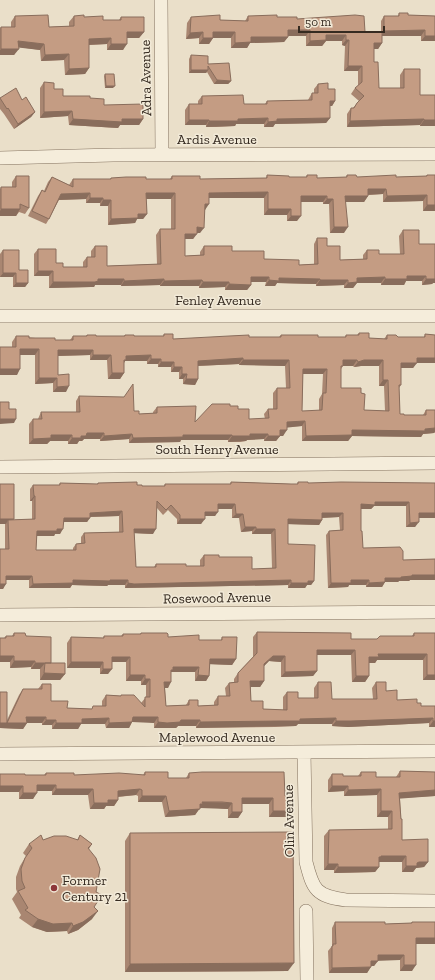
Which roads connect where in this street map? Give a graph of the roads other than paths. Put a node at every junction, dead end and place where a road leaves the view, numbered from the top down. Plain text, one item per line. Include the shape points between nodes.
1 (161, 0) edge
2 (435, 154) edge
3 (162, 155) junction
4 (0, 158) edge
5 (0, 316) edge
6 (435, 316) edge
7 (435, 463) edge
8 (0, 467) edge
9 (435, 612) edge
10 (0, 615) edge
11 (435, 751) edge
12 (304, 752) junction
13 (0, 754) edge
14 (435, 901) edge
15 (306, 911) dead end
16 (307, 980) edge

1 - 3 street, Adra Avenue
2 - 3 street, Ardis Avenue
3 - 4 street, Ardis Avenue
5 - 6 street, Fenley Avenue
7 - 8 street, South Henry Avenue
9 - 10 street, Rosewood Avenue
11 - 12 street, Maplewood Avenue
12 - 13 street, Maplewood Avenue
12 - 14 street, Olin Avenue via 306,862 314,888 321,894 346,900
15 - 16 street

